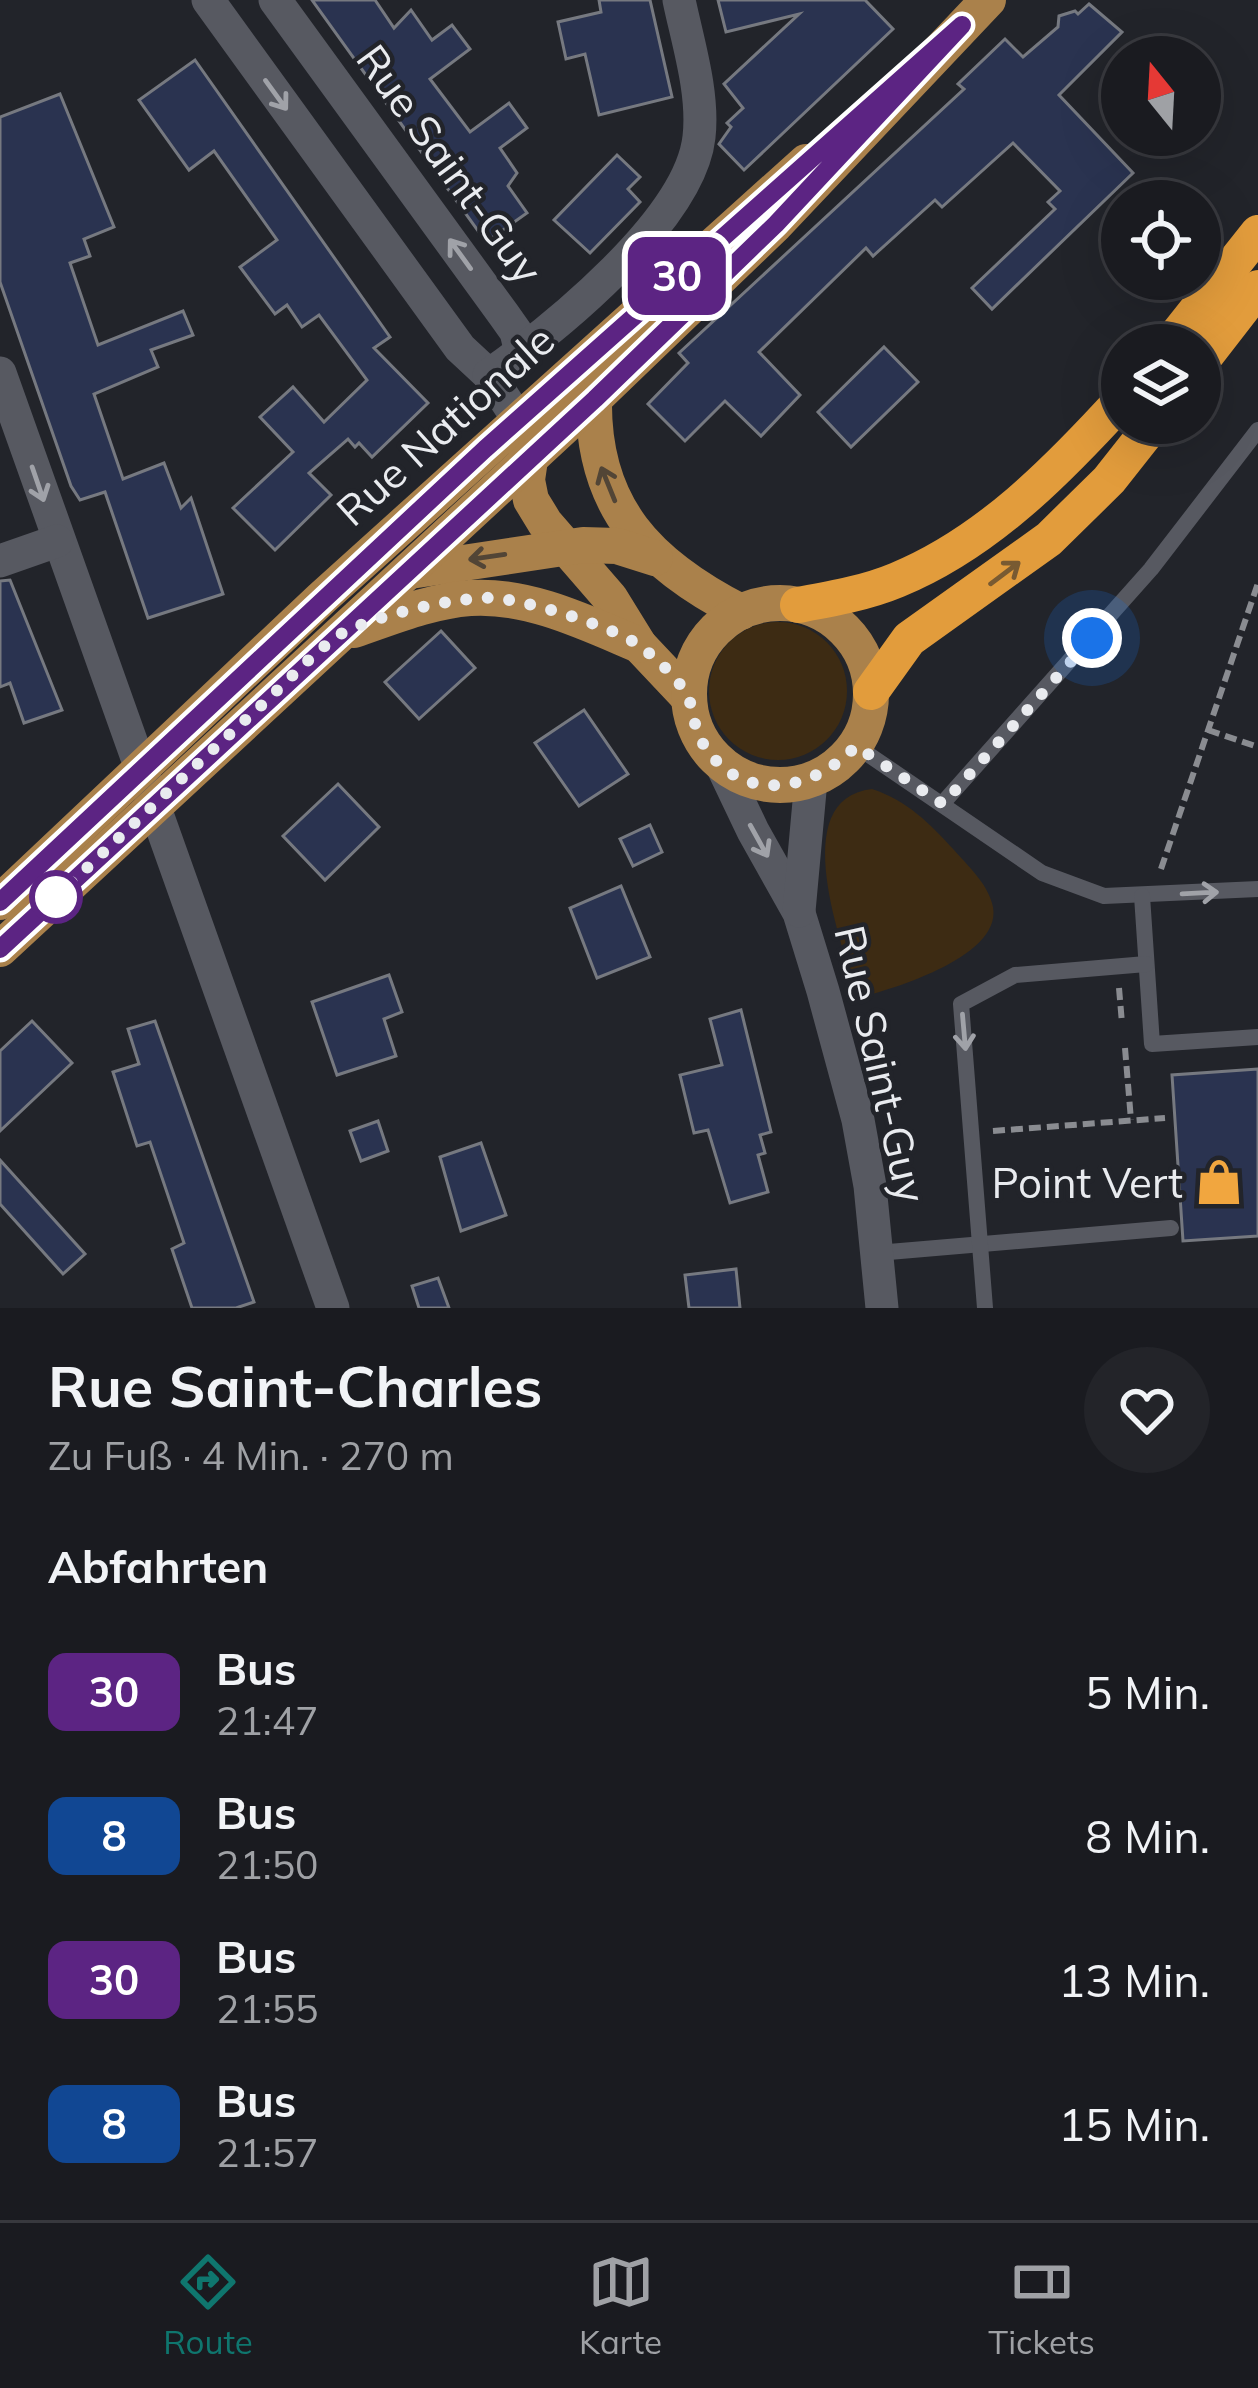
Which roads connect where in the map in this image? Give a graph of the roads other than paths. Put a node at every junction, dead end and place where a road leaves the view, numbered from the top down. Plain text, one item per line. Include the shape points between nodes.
1 (208, 0) edge
2 (275, 0) edge
3 (679, 0) edge
4 (975, 13) edge
5 (1258, 232) edge
6 (1258, 289) edge
7 (1185, 324) edge
8 (1221, 336) edge
9 (521, 353) junction
10 (0, 374) edge
11 (489, 375) junction
12 (550, 390) junction
13 (595, 399) junction
14 (518, 419) junction
15 (1101, 421) edge
16 (1258, 430) edge
17 (1137, 444) edge
18 (529, 460) junction
19 (57, 541) junction
20 (566, 547) junction
21 (655, 558) junction
22 (0, 561) edge
23 (409, 571) junction
24 (322, 598) junction
25 (798, 605) junction
26 (741, 612) junction
27 (339, 635) junction
28 (639, 645) junction
29 (871, 692) junction
30 (688, 697) junction
31 (856, 746) junction
32 (722, 766) junction
33 (140, 771) junction
34 (812, 780) junction
35 (943, 804) junction
36 (153, 806) junction
37 (1258, 889) edge
38 (1150, 896) junction
39 (0, 902) edge
40 (800, 913) junction
41 (0, 949) edge
42 (1146, 964) junction
43 (1258, 1037) edge
44 (1171, 1228) dead end
45 (981, 1244) junction
46 (877, 1253) junction
47 (333, 1308) edge
48 (882, 1308) edge
49 (985, 1308) edge

1 -> 11 street via 460,348
9 -> 2 street, Rue Saint-Guy via 516,332
3 - 9 street via 700,138 684,183 660,221
4 - 12 main road, Rue Nationale
4 - 13 main road, Rue Nationale via 776,224
5 - 7 highway
6 - 8 highway
9 - 11 street, Rue Saint-Guy
10 -> 19 street
11 - 14 street
12 - 14 main road, Rue Nationale
12 - 18 main road
13 - 18 main road, Rue Nationale
21 -> 13 main road via 608,488
14 - 24 main road, Rue Nationale
15 - 25 highway via 1022,501 957,548 898,580
16 - 35 lane via 1150,569
29 -> 17 highway via 909,639 1049,539
18 - 20 main road via 531,500
18 - 23 main road, Rue Nationale
19 - 22 street
19 - 33 street
20 - 21 main road via 617,546
20 -> 23 main road
20 - 28 main road
21 - 26 main road
23 - 24 main road
23 - 27 main road, Rue Nationale
24 - 33 main road, Rue Nationale
25 - 26 main road
25 - 29 main road via 821,613 857,646
26 - 30 main road via 702,646
27 - 28 main road via 446,602 499,598
27 - 36 main road, Rue Nationale
28 - 30 main road
29 - 31 main road
30 - 32 main road via 692,723
31 - 34 main road
31 - 35 lane
32 - 34 main road via 765,784
32 -> 40 street, Rue Saint-Guy
33 - 36 street
33 - 39 main road, Rue Nationale
34 - 40 street, Rue Saint-Guy
35 - 38 lane via 1042,873 1104,896
36 - 41 main road, Rue Nationale
36 - 47 street
38 -> 37 lane
38 - 42 lane
40 - 46 street, Rue Saint-Guy via 858,1120
42 - 43 lane via 1151,1044
42 -> 45 lane via 1015,975 962,1004
44 - 45 lane
45 - 46 lane
45 - 49 lane
46 - 48 street, Rue Saint-Guy

